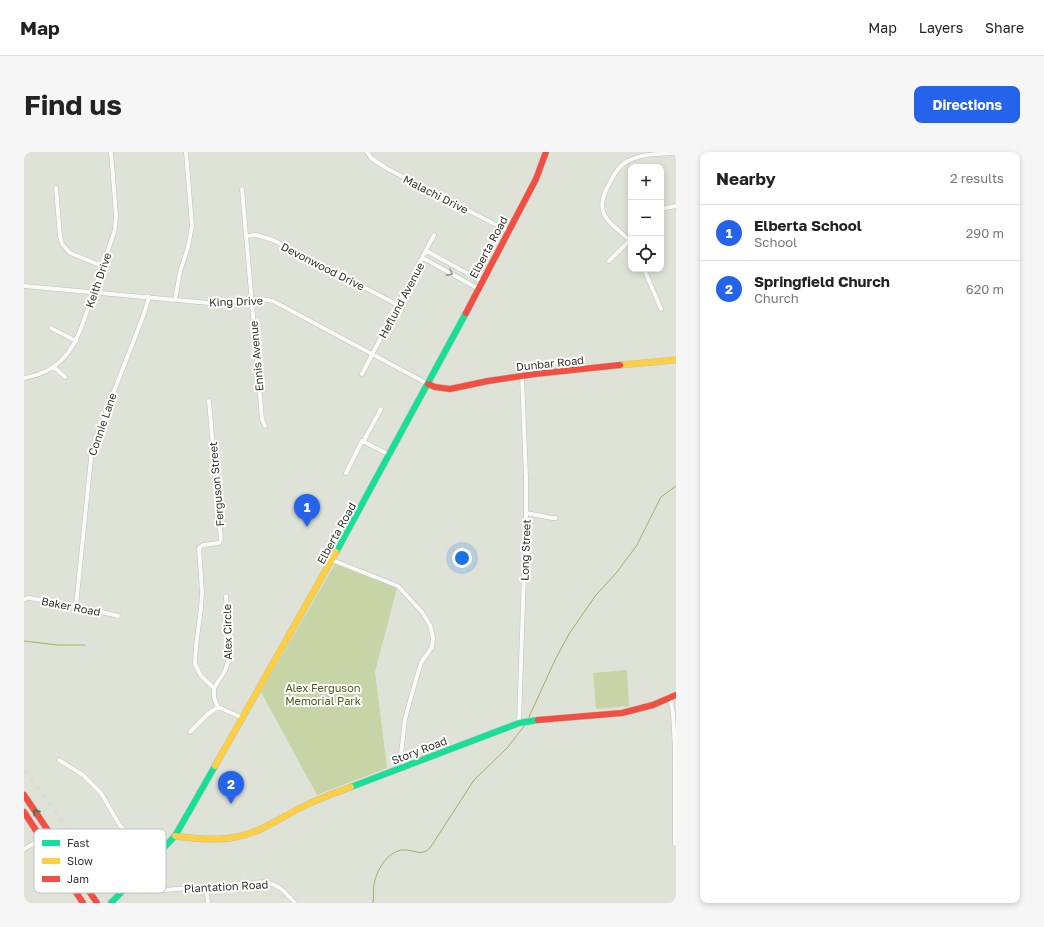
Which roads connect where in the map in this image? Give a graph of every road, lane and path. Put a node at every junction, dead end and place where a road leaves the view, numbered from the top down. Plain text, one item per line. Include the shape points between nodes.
1 (111, 152) edge
2 (186, 152) edge
3 (367, 152) edge
4 (546, 152) edge
5 (676, 153) edge
6 (56, 188) dead end
7 (242, 189) dead end
8 (676, 206) edge
9 (664, 208) edge
10 (508, 231) junction
11 (246, 236) junction
12 (434, 236) dead end
13 (628, 239) edge
14 (628, 243) edge
15 (426, 251) junction
16 (423, 258) junction
17 (609, 261) dead end
18 (102, 266) junction
19 (645, 272) edge
20 (481, 281) junction
21 (24, 286) edge
22 (478, 288) junction
23 (93, 292) junction
24 (149, 297) junction
25 (252, 299) junction
26 (175, 300) junction
27 (398, 305) junction
28 (661, 309) dead end
29 (51, 328) dead end
30 (76, 341) junction
31 (372, 354) junction
32 (676, 360) edge
33 (54, 367) junction
34 (362, 374) dead end
35 (522, 376) junction
36 (65, 377) dead end
37 (24, 378) edge
38 (428, 384) junction
39 (209, 401) dead end
40 (381, 409) dead end
41 (265, 426) dead end
42 (363, 442) junction
43 (390, 454) junction
44 (346, 474) dead end
45 (526, 513) junction
46 (556, 518) dead end
47 (332, 560) junction
48 (226, 596) dead end
49 (24, 599) edge
50 (76, 606) junction
51 (118, 616) dead end
52 (214, 688) junction
53 (673, 697) edge
54 (218, 707) junction
55 (243, 718) junction
56 (519, 723) junction
57 (190, 732) dead end
58 (676, 749) edge
59 (59, 760) dead end
60 (405, 766) junction
61 (24, 794) edge
62 (24, 812) edge
63 (36, 829) edge
64 (47, 829) edge
65 (123, 829) edge
66 (175, 836) junction
67 (34, 844) edge
68 (675, 844) edge
69 (166, 846) edge
70 (24, 849) edge
71 (206, 886) junction
72 (166, 890) edge
73 (78, 893) edge
74 (90, 893) edge
75 (122, 893) edge
76 (84, 903) edge
77 (97, 903) edge
78 (111, 903) edge
79 (208, 903) edge
80 (295, 903) edge

1 - 18 street, Keith Drive via 115,221 110,246
2 - 26 street via 192,226
3 - 10 street, Malachi Drive via 371,158 386,168
4 - 10 street, Elberta Road via 536,179
5 - 13 street via 629,160 618,169 606,190 602,205 603,213
6 - 18 street via 62,244 70,253
7 - 11 street, Ennis Avenue
8 - 9 street
10 - 20 street, Elberta Road
11 - 25 street, Ennis Avenue
11 - 27 street, Devonwood Drive via 256,235 273,240
12 - 15 street
14 - 17 street
15 - 16 street
15 - 20 street, Heflund Avenue
16 -> 22 street, Heflund Avenue
16 - 27 street, Heflund Avenue
18 - 23 street, Keith Drive
19 - 28 street
20 - 22 street, Elberta Road
21 - 23 street, King Drive
22 - 38 street, Elberta Road
23 - 24 street, King Drive
23 - 30 street, Keith Drive
24 - 26 street, King Drive
24 - 50 street, Connie Lane via 92,448
25 - 26 street, King Drive via 215,302
25 - 31 street, King Drive via 273,302
25 - 41 street, Ennis Avenue via 262,419
27 - 31 street, Heflund Avenue
29 - 30 street
30 - 33 street, Keith Drive
31 - 34 street, Heflund Avenue
31 - 38 street, King Drive
32 - 35 street, Dunbar Road
33 - 36 street
33 - 37 street, Keith Drive
35 - 38 street, Dunbar Road via 452,388 439,388
35 - 45 street, Long Street
38 - 43 street, Elberta Road
39 - 52 street, Ferguson Street via 221,540 219,543 199,548 202,592 195,655 198,671
40 - 42 street
42 - 43 street
42 - 44 street
43 - 47 street, Elberta Road
45 - 46 street
45 - 56 street, Long Street
47 - 55 street, Elberta Road
47 - 60 street via 398,586 422,612 430,625 432,647 421,663 405,719 401,754
48 - 52 street, Alex Circle via 229,660
49 - 50 street, Baker Road
50 - 51 street, Baker Road
52 - 54 street via 214,698
53 - 56 street, Story Road via 624,713
53 - 58 street
54 - 55 street
54 - 57 street
55 - 66 street, Elberta Road
56 - 60 street, Story Road
58 - 68 street
59 - 65 street via 83,775 101,793
60 - 66 street, Story Road via 301,806 244,835 206,840
64 -> 61 street
62 - 63 street
66 - 69 street, Elberta Road
67 - 70 street
71 - 72 street, Plantation Road
71 - 79 street
71 - 80 street, Plantation Road via 257,882 275,884
73 - 76 street
77 -> 74 street
75 - 78 street, Elberta Road

